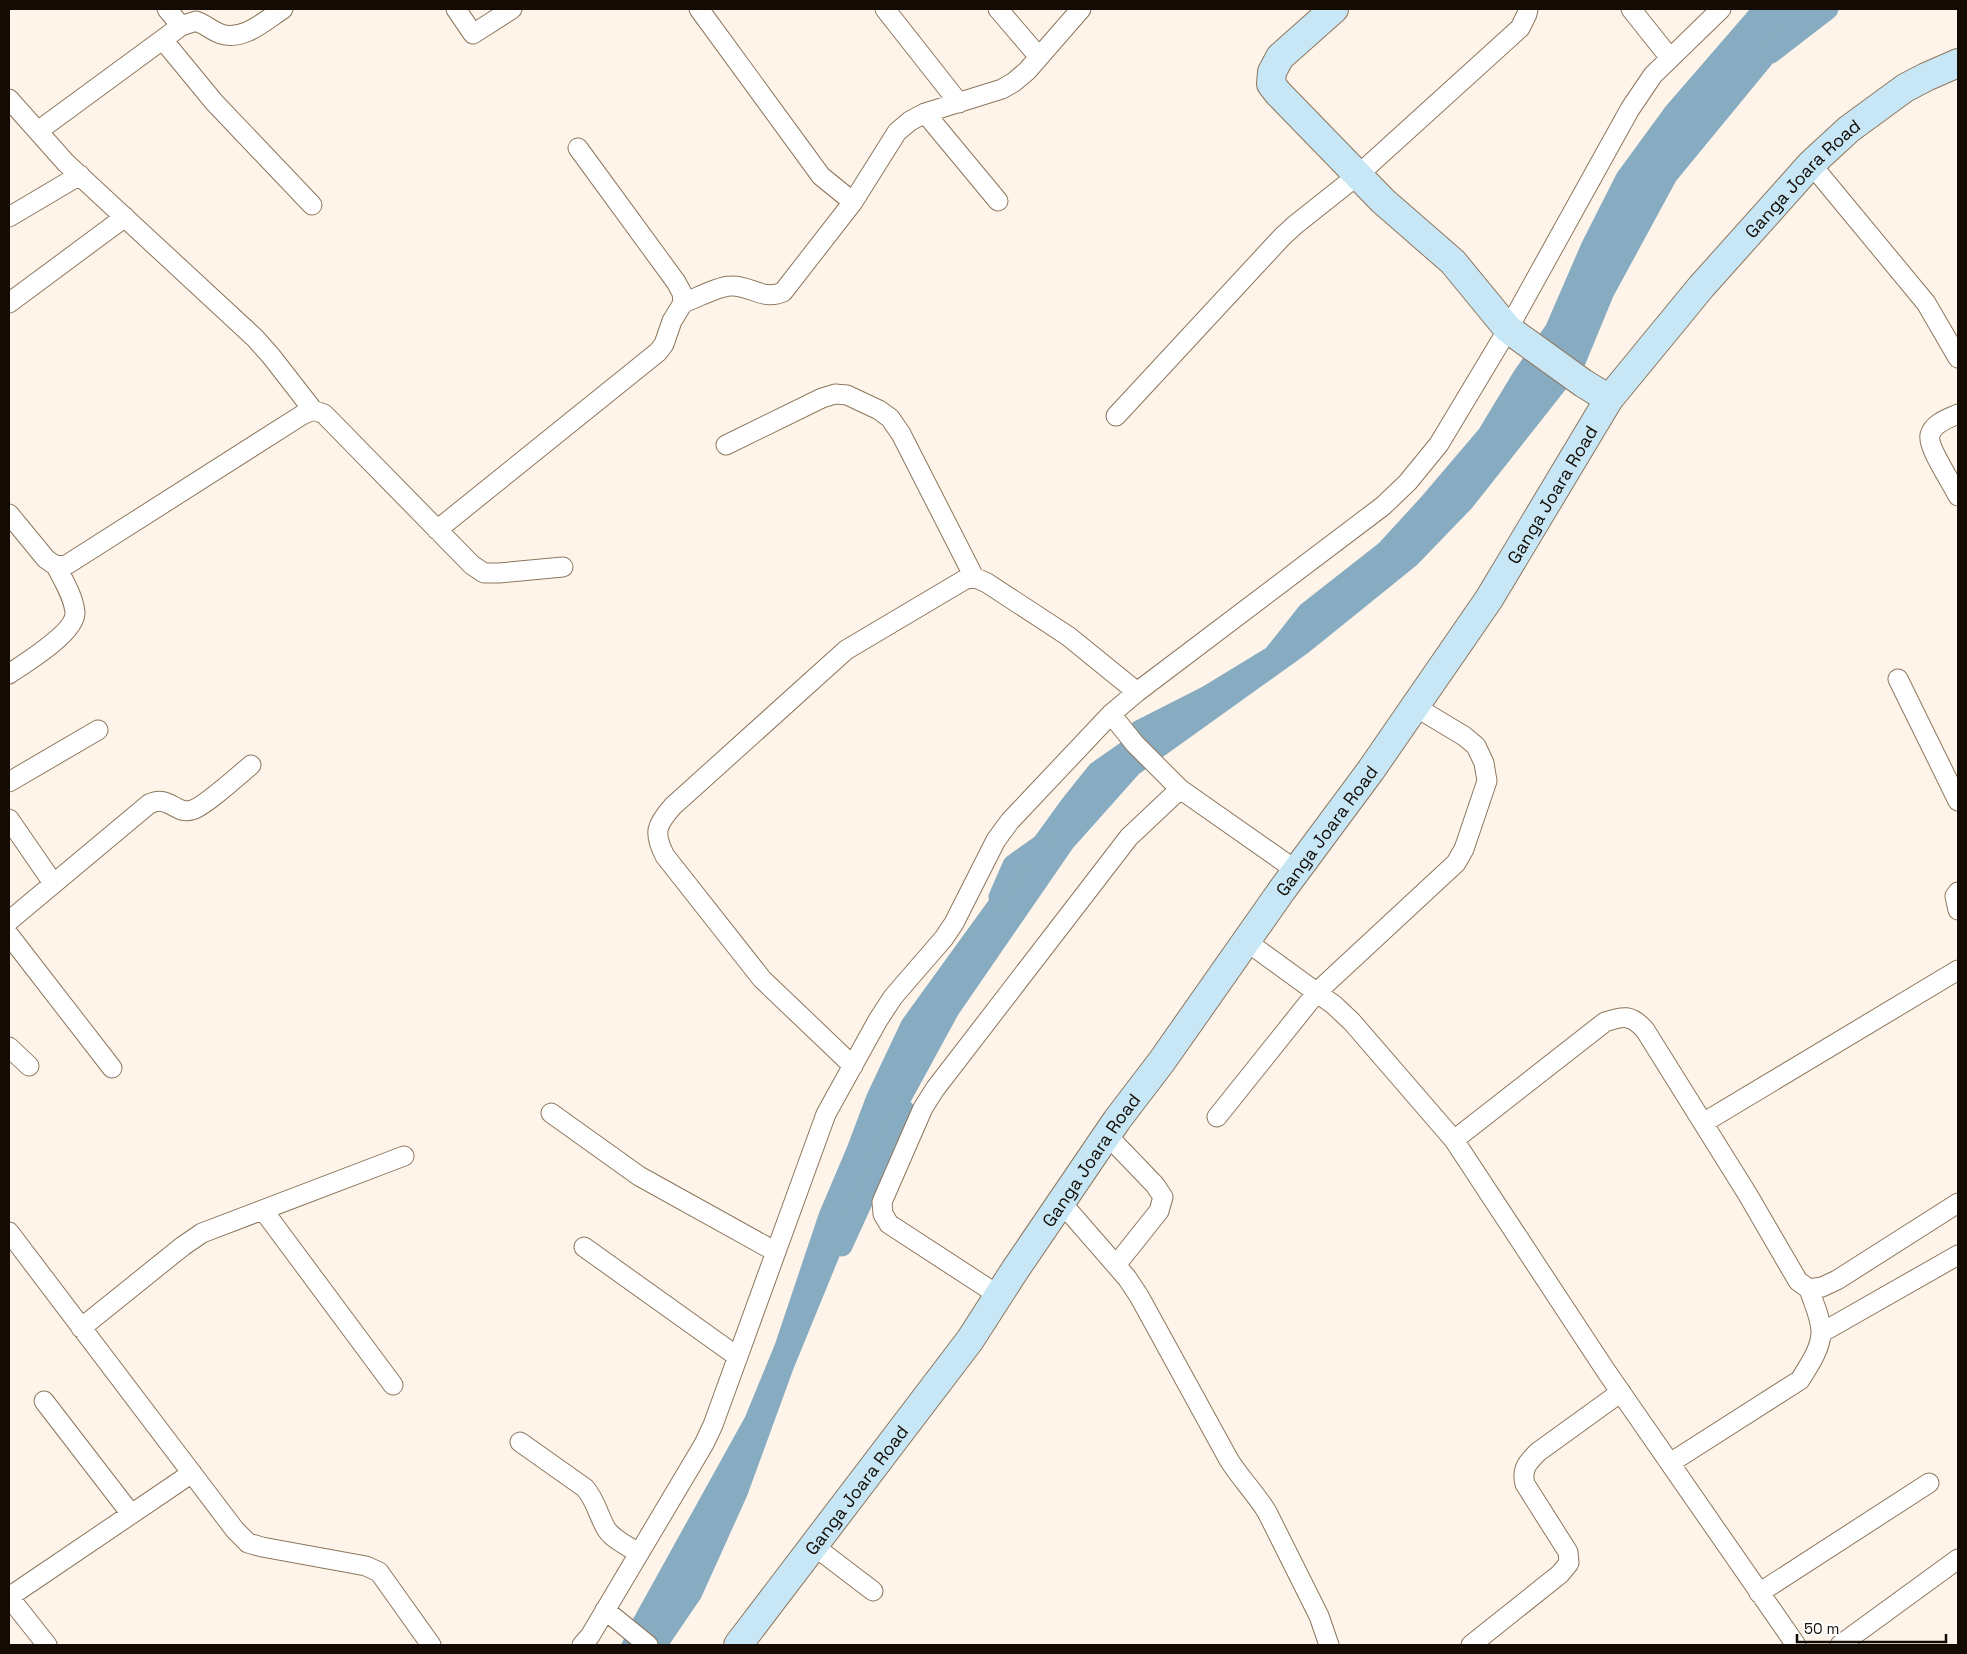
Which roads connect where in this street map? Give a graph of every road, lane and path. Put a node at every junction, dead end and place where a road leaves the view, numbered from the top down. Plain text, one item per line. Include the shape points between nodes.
1 (167, 9) edge
2 (283, 9) edge
3 (456, 9) edge
4 (512, 9) edge
5 (699, 9) edge
6 (885, 9) edge
7 (998, 9) edge
8 (1081, 9) edge
9 (1334, 9) edge
10 (1528, 9) edge
11 (1631, 9) edge
12 (1721, 9) edge
13 (181, 26) junction
14 (164, 40) junction
15 (1039, 57) junction
16 (1670, 58) junction
17 (1958, 63) edge
18 (9, 100) edge
19 (959, 103) junction
20 (926, 113) junction
21 (38, 131) junction
22 (578, 148) dead end
23 (1811, 164) junction
24 (80, 175) junction
25 (1358, 175) junction
26 (998, 201) dead end
27 (853, 202) junction
28 (312, 205) dead end
29 (9, 217) edge
30 (125, 217) junction
31 (9, 303) edge
32 (683, 303) junction
33 (1515, 334) junction
34 (1958, 358) edge
35 (1609, 398) junction
36 (313, 410) junction
37 (1958, 414) edge
38 (1116, 416) dead end
39 (726, 445) dead end
40 (1958, 496) edge
41 (9, 514) edge
42 (437, 530) junction
43 (56, 566) junction
44 (563, 567) dead end
45 (974, 577) junction
46 (9, 674) edge
47 (1898, 679) dead end
48 (1137, 692) junction
49 (1414, 706) junction
50 (1110, 714) junction
51 (98, 730) dead end
52 (251, 765) dead end
53 (9, 782) edge
54 (1180, 790) junction
55 (1958, 801) edge
56 (9, 819) edge
57 (1297, 871) junction
58 (53, 883) junction
59 (1958, 892) edge
60 (1958, 910) edge
61 (9, 921) edge
62 (9, 935) edge
63 (1246, 941) junction
64 (1958, 970) edge
65 (1317, 992) junction
66 (9, 1047) edge
67 (29, 1066) dead end
68 (853, 1066) junction
69 (112, 1068) dead end
70 (551, 1113) dead end
71 (1217, 1116) dead end
72 (1703, 1123) junction
73 (1107, 1135) junction
74 (1454, 1140) junction
75 (404, 1156) dead end
76 (1060, 1202) junction
77 (1958, 1203) edge
78 (263, 1210) junction
79 (9, 1232) edge
80 (584, 1247) dead end
81 (776, 1252) junction
82 (1958, 1255) edge
83 (1116, 1265) junction
84 (1809, 1289) junction
85 (998, 1295) junction
86 (81, 1328) junction
87 (1822, 1333) junction
88 (738, 1357) junction
89 (393, 1385) dead end
90 (1621, 1392) junction
91 (44, 1401) dead end
92 (520, 1442) dead end
93 (1670, 1463) junction
94 (192, 1473) junction
95 (1929, 1483) dead end
96 (131, 1514) junction
97 (814, 1546) junction
98 (639, 1553) junction
99 (1958, 1559) edge
100 (873, 1591) dead end
101 (1759, 1593) junction
102 (9, 1597) edge
103 (605, 1610) junction
104 (47, 1645) edge
105 (431, 1645) edge
106 (582, 1645) edge
107 (648, 1645) edge
108 (738, 1645) edge
109 (1329, 1645) edge
110 (1471, 1645) edge
111 (1796, 1645) edge
112 (1840, 1645) edge

1 - 13 street
2 - 13 street via 241,35 218,33 196,21
3 - 4 street via 473,34
5 - 27 street via 822,176
6 - 19 street
7 - 15 street
8 - 15 street
9 - 25 main road via 1280,57 1272,72 1271,84
10 - 25 street via 1520,28
11 - 16 street
12 - 16 street
13 - 14 street
14 - 21 street
14 - 28 street via 214,102
15 - 19 street via 1014,82 1002,89
16 - 33 street via 1653,75 1630,109
17 - 23 main road, Ganga Joara Road via 1906,88 1849,129
18 - 21 street
19 - 20 street
20 - 26 street
20 - 27 street via 897,132
21 - 24 street
22 - 32 street via 676,282
23 - 34 street via 1926,303
23 - 35 main road, Ganga Joara Road via 1701,287
24 - 29 street
24 - 30 street
25 - 33 main road via 1454,262
25 - 38 street via 1282,237
27 - 32 street via 784,292 775,296 728,285
30 - 31 street
30 - 36 street via 255,338
32 - 42 street via 658,352
33 - 35 main road
33 - 48 street via 1439,444 1383,506
35 - 49 main road, Ganga Joara Road via 1489,600
36 - 42 street via 324,414
36 - 43 street via 68,564
37 - 40 street via 1936,426 1930,434 1931,444
39 - 45 street via 835,394 847,395 880,410 901,434
41 - 43 street via 46,559
42 - 44 street via 484,573
43 - 46 street via 73,602 75,614 70,626
45 - 48 street via 1068,636
45 - 68 street via 846,650 673,806 657,831 658,843 665,856 748,963
47 - 55 street
48 - 50 street
49 - 57 main road, Ganga Joara Road
49 - 65 street via 1476,746 1488,781 1456,863
50 - 54 street
50 - 68 street via 996,840 954,923 893,998
51 - 53 street
52 - 58 street via 192,810 158,800 149,804
54 - 57 street
54 - 85 street via 1129,836 935,1089 923,1108 882,1202 883,1214 889,1224
56 - 58 street
57 - 63 main road, Ganga Joara Road
58 - 61 street
59 - 60 street via 1955,896
62 - 69 street
63 - 65 street
63 - 73 main road, Ganga Joara Road
64 - 72 street
65 - 71 street
65 - 74 street via 1352,1022
66 - 67 street
68 - 81 street via 826,1114
70 - 81 street via 652,1184
72 - 74 street via 1645,1030 1637,1020 1620,1017 1604,1022
72 - 84 street via 1798,1281
73 - 76 main road, Ganga Joara Road
73 - 83 street via 1155,1184 1163,1197 1159,1211
74 - 90 street
75 - 78 street
76 - 83 street
76 - 85 main road, Ganga Joara Road
77 - 84 street via 1837,1280
78 - 86 street via 202,1233
78 - 89 street
79 - 86 street
80 - 88 street
81 - 88 street
82 - 87 street
83 - 109 street via 1139,1296 1229,1460 1267,1512 1319,1616
84 - 87 street
85 - 97 main road, Ganga Joara Road via 935,1388
86 - 94 street
87 - 93 street via 1800,1380
88 - 98 street via 704,1444
90 - 93 street
90 - 110 street via 1526,1463 1522,1474 1525,1484 1568,1552 1568,1563 1560,1574
91 - 96 street
92 - 98 street via 585,1488 593,1498 606,1529
93 - 101 street
94 - 96 street
94 - 105 street via 248,1543 366,1566 379,1572
95 - 101 street
96 - 102 street
97 - 100 street
97 - 108 main road, Ganga Joara Road
98 - 103 street
99 - 112 street
101 - 111 street
102 - 104 street
103 - 106 street
103 - 107 street

